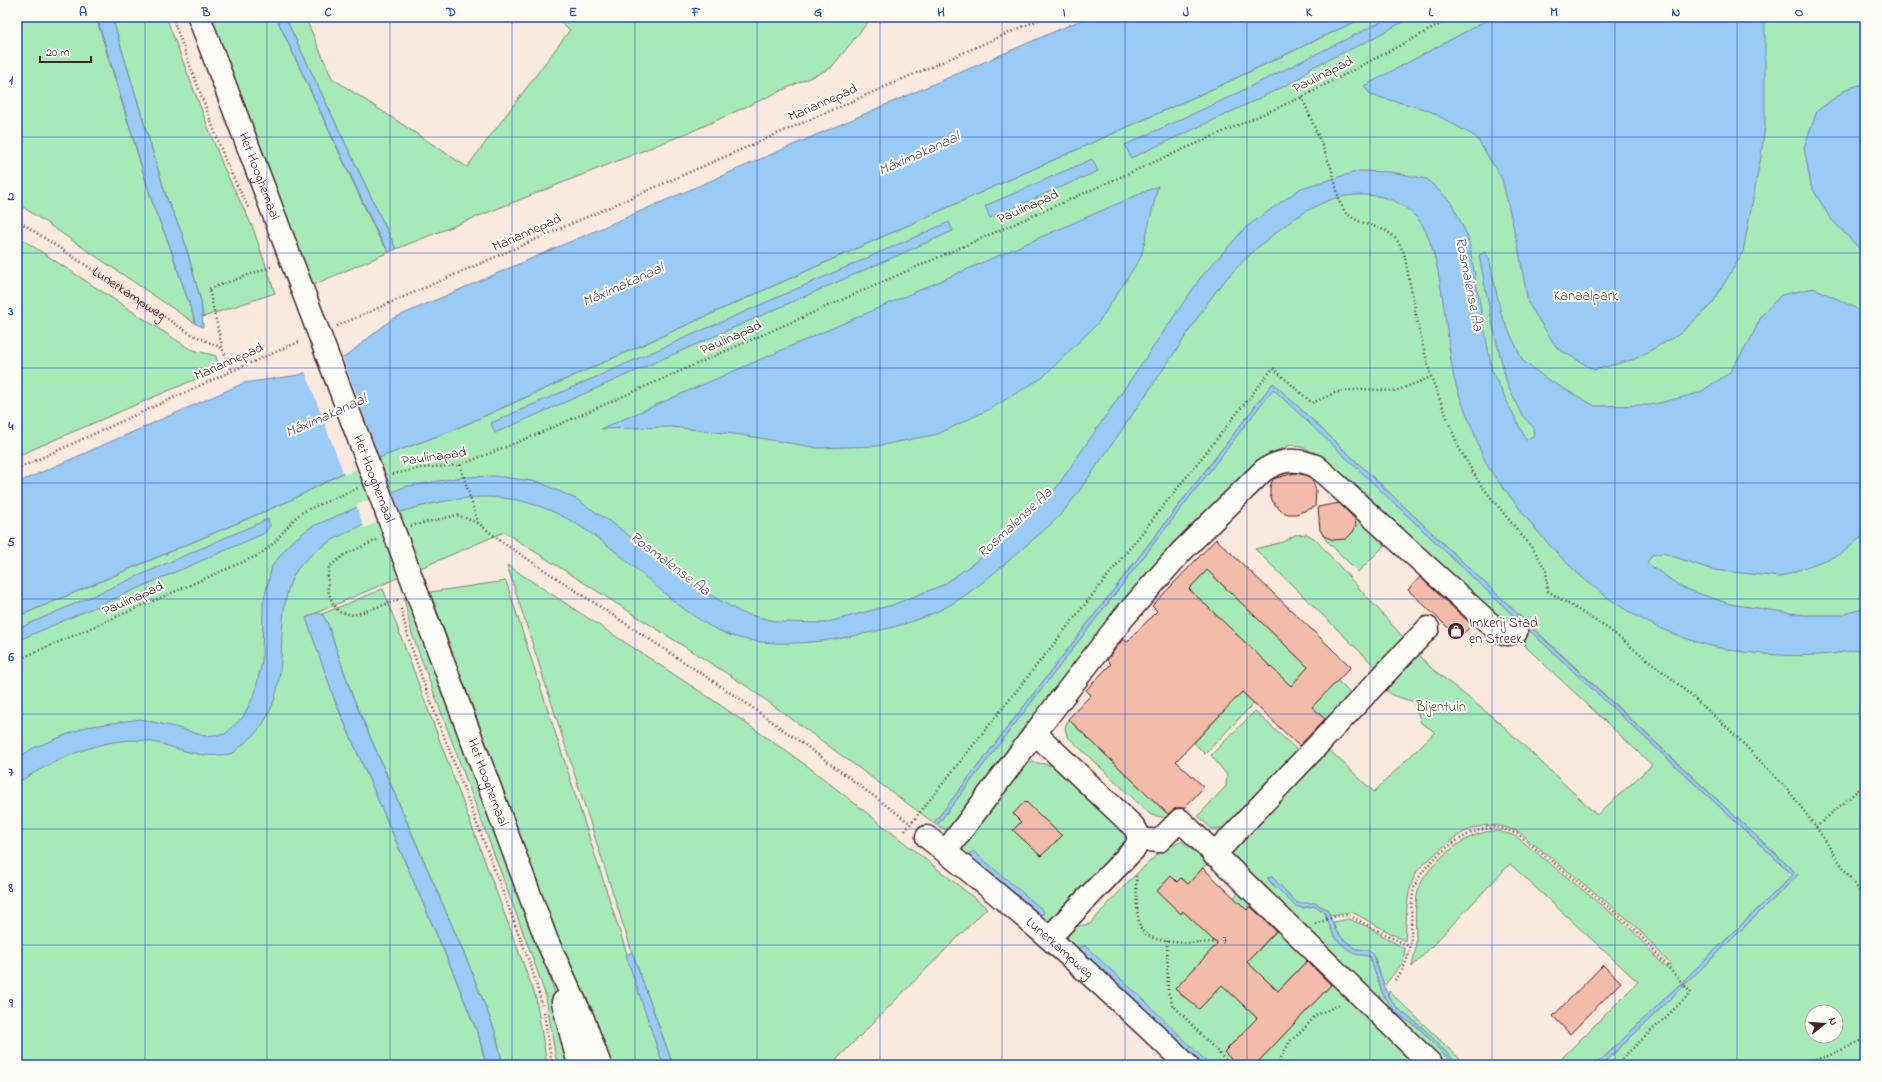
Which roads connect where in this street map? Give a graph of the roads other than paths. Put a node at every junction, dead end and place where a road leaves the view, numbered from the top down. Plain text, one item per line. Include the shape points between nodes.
1 (199, 17) edge
2 (1428, 628) dead end
3 (1516, 632) dead end
4 (1035, 733) junction
5 (919, 830) road end
6 (1137, 844) junction
7 (946, 851) junction
8 (1214, 855) junction
9 (1049, 938) junction
10 (547, 941) junction
11 (579, 1065) edge
12 (600, 1065) edge
13 (1187, 1065) edge
14 (1432, 1065) edge

1 - 10 street, Het Hooghemaal, bridge
2 - 8 street
3 - 4 street via 1507,634 1498,631 1316,466 1303,461 1289,460 1276,463 1264,470 1181,552 1124,617
4 - 6 street via 1133,826 1138,834
4 - 7 street
5 - 7 street, Lunerkampweg
6 - 8 street via 1159,841 1180,820
6 - 9 street
7 - 9 street, Lunerkampweg
8 - 14 street
9 - 13 street, Lunerkampweg
10 - 11 street, Het Hooghemaal
10 - 12 street, Het Hooghemaal via 583,1020

